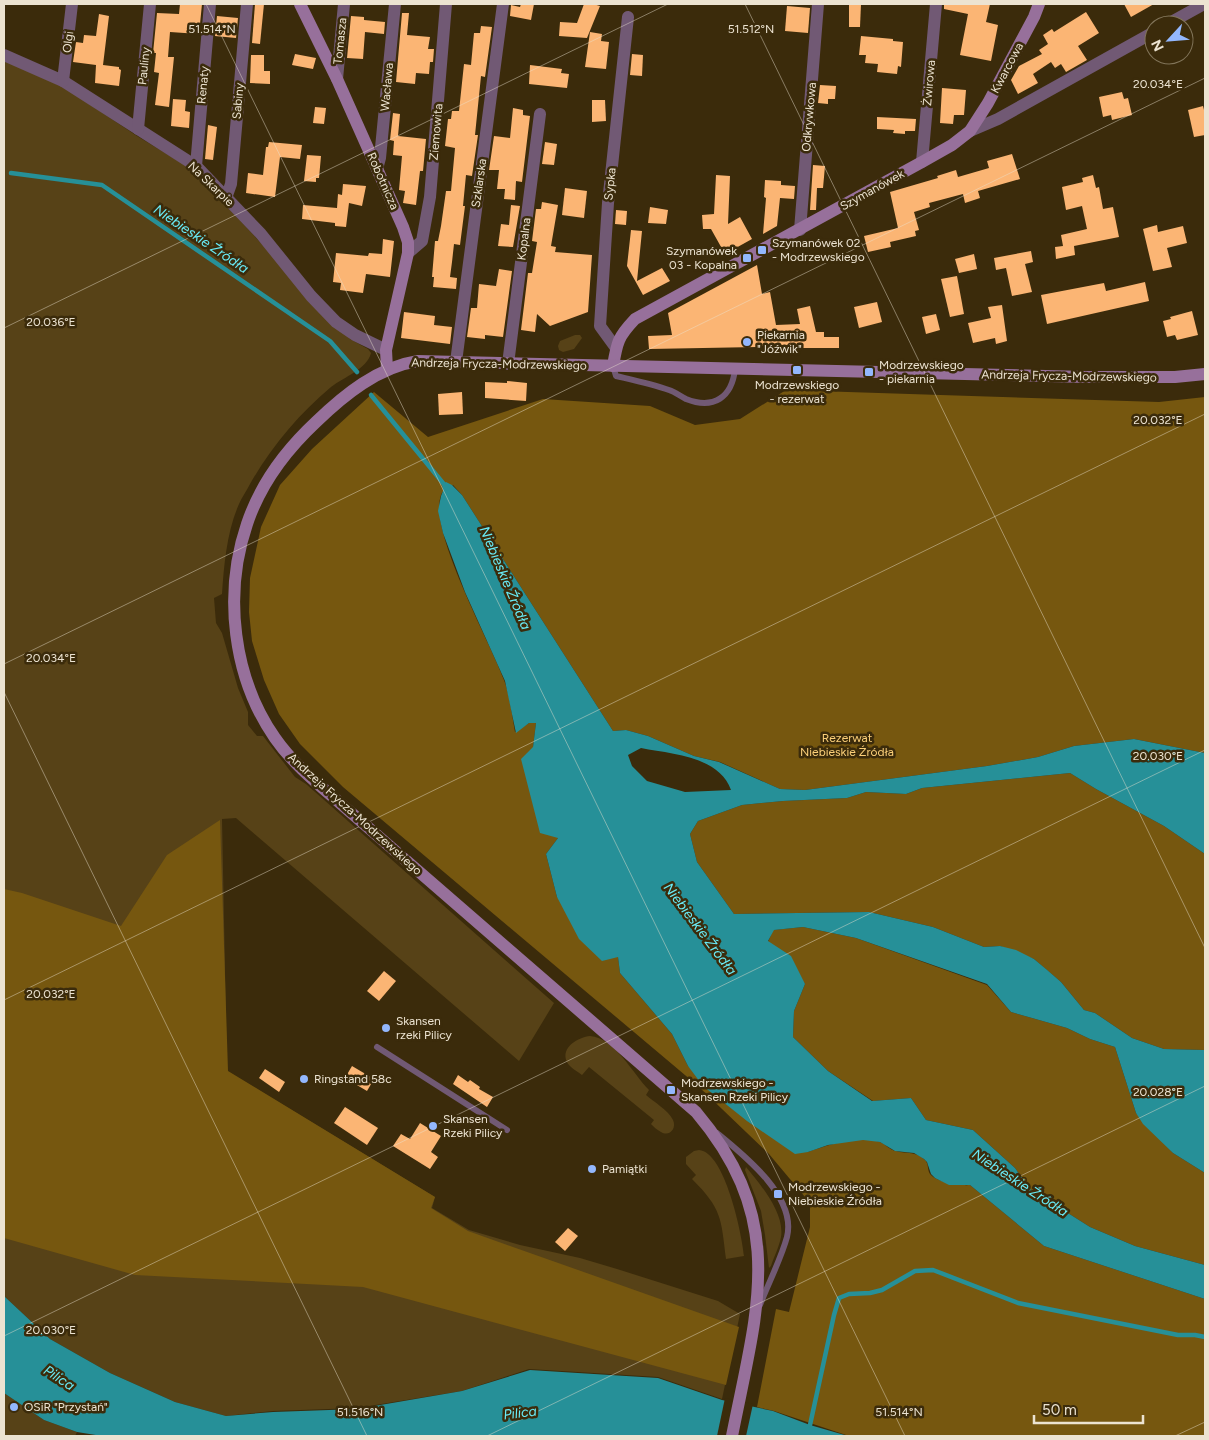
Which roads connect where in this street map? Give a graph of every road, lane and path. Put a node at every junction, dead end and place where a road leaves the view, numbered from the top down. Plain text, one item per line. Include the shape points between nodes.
1 (72, 4) edge
2 (150, 4) edge
3 (210, 4) edge
4 (247, 4) edge
5 (300, 4) edge
6 (344, 4) edge
7 (395, 4) edge
8 (446, 4) edge
9 (502, 4) edge
10 (818, 4) edge
11 (936, 4) edge
12 (1039, 4) edge
13 (1204, 4) edge
14 (1184, 15) edge
15 (628, 17) dead end
16 (1144, 38) edge
17 (4, 55) edge
18 (337, 79) junction
19 (63, 81) junction
20 (540, 114) dead end
21 (138, 129) junction
22 (970, 131) junction
23 (922, 162) junction
24 (196, 166) junction
25 (377, 169) junction
26 (226, 198) junction
27 (800, 230) junction
28 (408, 253) junction
29 (616, 348) junction
30 (386, 350) junction
31 (456, 362) junction
32 (508, 364) junction
33 (614, 366) junction
34 (387, 369) junction
35 (735, 369) junction
36 (1205, 374) edge
37 (378, 1047) dead end
38 (705, 1123) junction
39 (507, 1130) dead end
40 (756, 1316) junction
41 (732, 1436) edge

1 - 19 street, Olgi
2 - 21 street, Pauliny
3 - 24 street, Renaty
4 - 26 street, Sabiny via 231,184
5 - 18 street, Robotnicza
6 - 18 street, Tomasza
7 - 25 street, Wacława
8 - 28 street, Ziemowita via 430,197 422,241
9 - 31 street, Szklarska
10 - 27 street, Odkrywkowa
11 - 23 street, Żwirowa
12 - 22 street, Kwarcowa
13 - 14 street
15 - 29 street, Sypka via 608,203 600,326
16 - 22 street, Szymanówek via 998,119
17 - 19 street, Na Skarpie
18 - 25 street, Robotnicza
19 - 21 street, Na Skarpie
20 - 32 street, Kopalna
21 - 24 street, Na Skarpie
22 - 23 street, Szymanówek
23 - 27 street, Szymanówek
24 - 26 street, Na Skarpie
25 - 28 street, Robotnicza via 403,227
26 - 30 street, Na Skarpie via 336,322
27 - 29 street, Szymanówek via 635,319 621,334
28 - 30 street, Robotnicza
29 - 33 street, Szymanówek
30 - 34 street, Robotnicza
31 - 32 street, Andrzeja Frycza-Modrzewskiego
31 - 34 street, Andrzeja Frycza-Modrzewskiego via 418,361
32 - 33 street, Andrzeja Frycza-Modrzewskiego
33 - 35 street, Andrzeja Frycza-Modrzewskiego
33 - 35 lane via 616,376 706,403 722,398 730,389
34 - 38 street, Andrzeja Frycza-Modrzewskiego via 338,402 299,438 269,478 247,524 236,575 236,630 256,704 286,753 309,776
35 - 36 street, Andrzeja Frycza-Modrzewskiego via 1096,377
37 - 39 lane
38 - 40 street, Andrzeja Frycza-Modrzewskiego via 728,1156 744,1188 751,1212 759,1259
38 - 40 lane via 753,1164 778,1194 787,1219 787,1237
40 - 41 street, Andrzeja Frycza-Modrzewskiego

